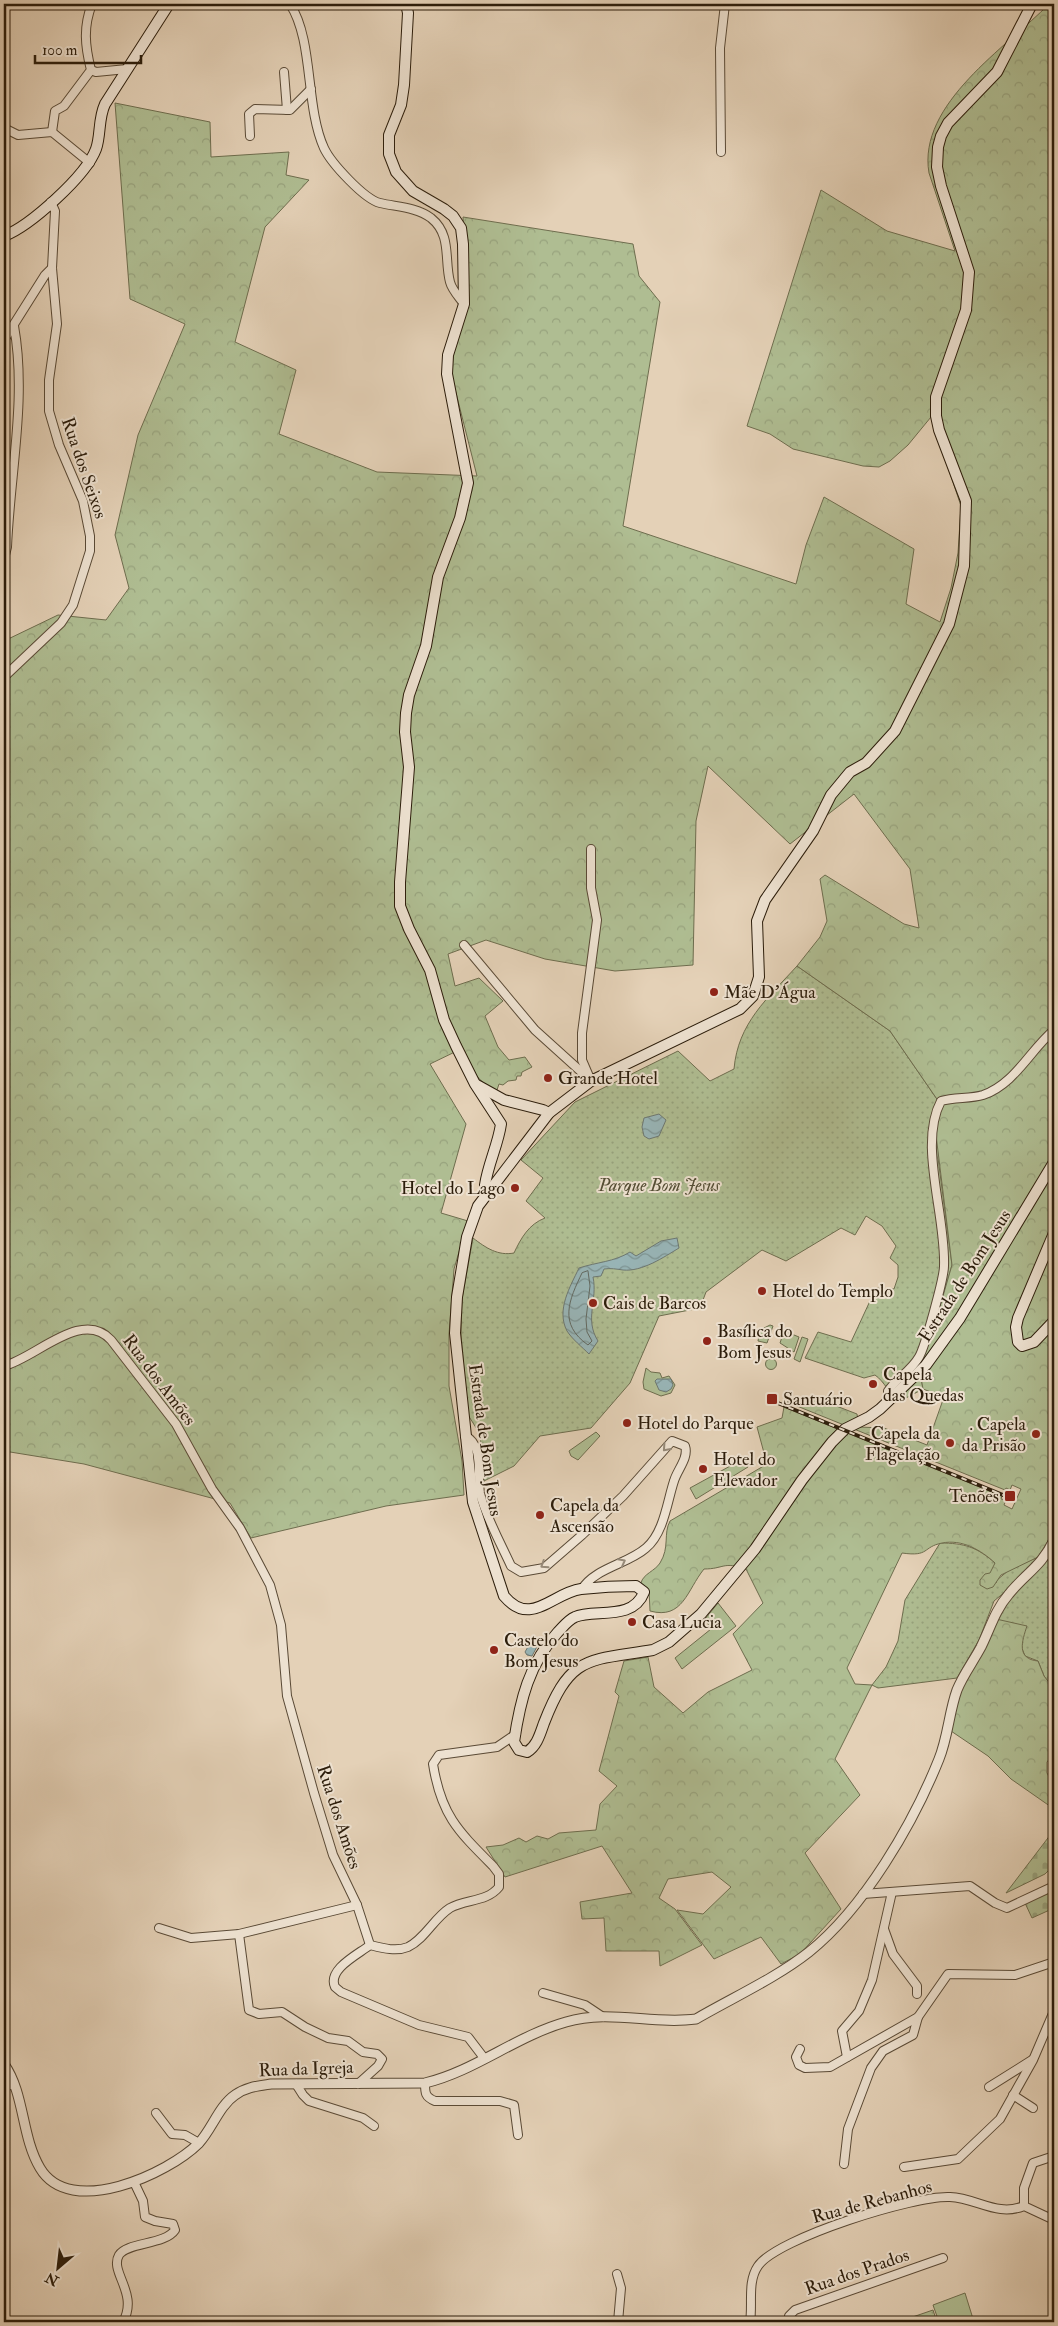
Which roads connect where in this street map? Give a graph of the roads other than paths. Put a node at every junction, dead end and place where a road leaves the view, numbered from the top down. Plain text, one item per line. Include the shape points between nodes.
1 (92, 4) edge
2 (169, 4) edge
3 (290, 4) edge
4 (406, 4) edge
5 (725, 4) edge
6 (1032, 4) edge
7 (127, 69) junction
8 (90, 70) junction
9 (284, 72) dead end
10 (311, 89) junction
11 (287, 110) junction
12 (4, 128) edge
13 (52, 132) junction
14 (250, 136) dead end
15 (721, 152) dead end
16 (90, 163) junction
17 (51, 202) junction
18 (4, 236) edge
19 (52, 268) junction
20 (464, 304) junction
21 (14, 326) junction
22 (6, 333) edge
23 (4, 340) edge
24 (4, 559) edge
25 (4, 677) edge
26 (590, 849) dead end
27 (464, 945) dead end
28 (1054, 1030) edge
29 (590, 1080) junction
30 (475, 1084) junction
31 (549, 1113) junction
32 (1054, 1162) edge
33 (488, 1189) junction
34 (1054, 1233) edge
35 (1054, 1321) edge
36 (4, 1366) edge
37 (892, 1398) junction
38 (465, 1436) junction
39 (1054, 1540) edge
40 (582, 1589) junction
41 (516, 1734) junction
42 (1054, 1886) edge
43 (892, 1892) junction
44 (863, 1894) junction
45 (357, 1905) junction
46 (159, 1928) dead end
47 (884, 1929) junction
48 (239, 1934) junction
49 (370, 1945) junction
50 (1054, 1962) edge
51 (543, 1993) dead end
52 (917, 1994) dead end
53 (1053, 2016) edge
54 (603, 2017) junction
55 (918, 2017) junction
56 (800, 2049) dead end
57 (847, 2057) junction
58 (484, 2058) junction
59 (1033, 2060) junction
60 (4, 2064) edge
61 (425, 2082) junction
62 (14, 2084) junction
63 (296, 2084) junction
64 (358, 2084) junction
65 (4, 2087) edge
66 (989, 2087) dead end
67 (1013, 2095) junction
68 (1033, 2108) dead end
69 (156, 2113) dead end
70 (374, 2126) dead end
71 (518, 2135) dead end
72 (199, 2143) junction
73 (1054, 2156) edge
74 (844, 2164) dead end
75 (904, 2167) dead end
76 (134, 2182) junction
77 (1024, 2206) junction
78 (1054, 2220) edge
79 (943, 2258) dead end
80 (617, 2274) dead end
81 (1054, 2320) edge
82 (123, 2322) edge
83 (618, 2322) edge
84 (750, 2322) edge
85 (789, 2322) edge
86 (1048, 2322) edge

1 - 8 street via 85,30
2 - 7 main road
3 - 10 street via 299,23
4 - 20 main road via 404,85 401,105 389,135 388,154 396,172 413,191 444,209 461,228
5 - 15 street via 720,48
6 - 29 main road, Estrada de Bom Jesus via 997,72 948,123 938,147 937,167 969,272 966,310 936,397 939,430 966,501 964,566 949,624 895,731 830,795 813,831 765,900 757,921 759,978 751,1000 740,1010
7 - 8 street
7 - 16 main road via 101,114 97,146
8 - 13 street via 64,106 55,111
9 - 11 street
10 - 11 street
10 - 20 street via 320,136 331,158 370,199 421,213 438,227 448,251 450,284
11 - 14 street via 255,109 249,114
12 - 13 street via 18,135
13 - 16 street
16 - 17 main road
17 - 18 main road via 22,227
17 - 19 street, Rua dos Seixos via 54,211
19 - 21 street
19 - 25 street, Rua dos Seixos via 57,324 49,380 49,411 59,445 83,501 90,551 73,605 61,622
20 - 30 main road via 448,355 447,374 468,483 460,518 438,577 426,646 406,713 410,767 400,906 430,970 444,1020
21 - 22 street
21 - 24 street via 17,422
22 - 23 street
26 - 29 street via 591,888 597,920 582,1033 582,1060
27 - 29 street via 535,1030
28 - 37 street, Estrada de Bom Jesus via 998,1088 982,1095 941,1101 936,1111 932,1123 931,1156 941,1212 944,1268 920,1355 888,1391
29 - 31 main road, Estrada de Bom Jesus
30 - 31 main road via 504,1100
30 - 33 main road via 501,1124 486,1177
31 - 33 main road, Estrada de Bom Jesus
32 - 37 main road, Estrada de Bom Jesus via 943,1344
33 - 38 main road, Estrada de Bom Jesus via 467,1237 457,1297 455,1333
34 - 35 main road via 1018,1318 1018,1342 1022,1346 1034,1342
36 - 45 street, Rua dos Amões via 32,1355 68,1334 90,1328 104,1333 176,1424 206,1479 240,1528 270,1585 281,1625 287,1696 328,1838 339,1870
37 - 41 main road, Estrada de Bom Jesus via 869,1417 845,1429 832,1442 755,1549 683,1632 653,1650 600,1658 570,1673 532,1749 526,1752 519,1750 514,1742
38 - 40 main road, Estrada de Bom Jesus via 473,1502 504,1596 515,1606 529,1610
40 -> 38 street via 593,1579 648,1547 686,1456 685,1446 672,1441 623,1496 544,1568 521,1572 511,1566 480,1495 476,1446
39 - 44 street, Rua da Igreja via 1048,1552 1010,1592 994,1616 957,1690 948,1736 915,1811
40 - 41 main road, Estrada de Bom Jesus via 636,1586 644,1592 636,1603 621,1611 574,1617 556,1634 529,1675
41 - 49 street via 497,1747 439,1755 433,1764 438,1790 452,1822 499,1874 499,1887 487,1897 443,1912 410,1946 394,1950
42 - 43 street via 1006,1908 970,1886
43 - 44 street
43 - 47 street
44 - 54 street, Rua da Igreja via 810,1952 696,2019 676,2022 633,2016
45 - 48 street
45 - 49 street, Rua dos Amões
46 - 48 street via 191,1938
47 - 52 street via 893,1954 917,1986
47 - 57 street via 872,1980 859,2010 842,2031
48 - 64 street via 249,2010 259,2014 282,2012 328,2038 348,2041 363,2052 377,2054 382,2059 378,2066
49 - 58 street via 339,1969 334,1977 335,1987 419,2025 468,2037
50 - 55 street via 1015,1975 948,1974
51 - 54 street via 585,2005
53 - 59 street
54 - 58 street, Rua da Igreja via 566,2021
55 - 57 street
55 - 74 street via 913,2035 883,2051 871,2068 848,2129
56 - 57 street via 796,2057 799,2065 805,2068 830,2067
58 - 61 street, Rua da Igreja via 442,2078
59 - 66 street
59 - 67 street
60 - 62 street, Rua da Igreja
61 - 64 street, Rua da Igreja
61 - 71 street via 425,2094 435,2101 500,2101 514,2105
62 - 65 street
62 - 76 street, Rua da Igreja via 40,2168 51,2180 68,2188 89,2190 115,2188
63 - 64 street, Rua da Igreja
63 - 70 street via 309,2101 363,2118
63 - 72 street, Rua da Igreja via 263,2085 246,2088 233,2095
67 - 68 street
67 - 75 street via 1000,2119 958,2159
69 - 72 street via 172,2134 184,2135
72 - 76 street, Rua da Igreja via 175,2163
73 - 77 street via 1033,2163 1024,2188
76 - 82 street via 143,2201 145,2217 173,2224 175,2230 167,2236 124,2250 118,2256 116,2266 130,2302
77 - 78 street
77 - 84 street, Rua de Rebanhos via 1000,2211 962,2199 926,2200 801,2237 774,2251 758,2266 752,2283
79 - 85 street, Rua dos Prados via 795,2310 789,2316
80 - 83 street via 621,2288
81 - 86 street

